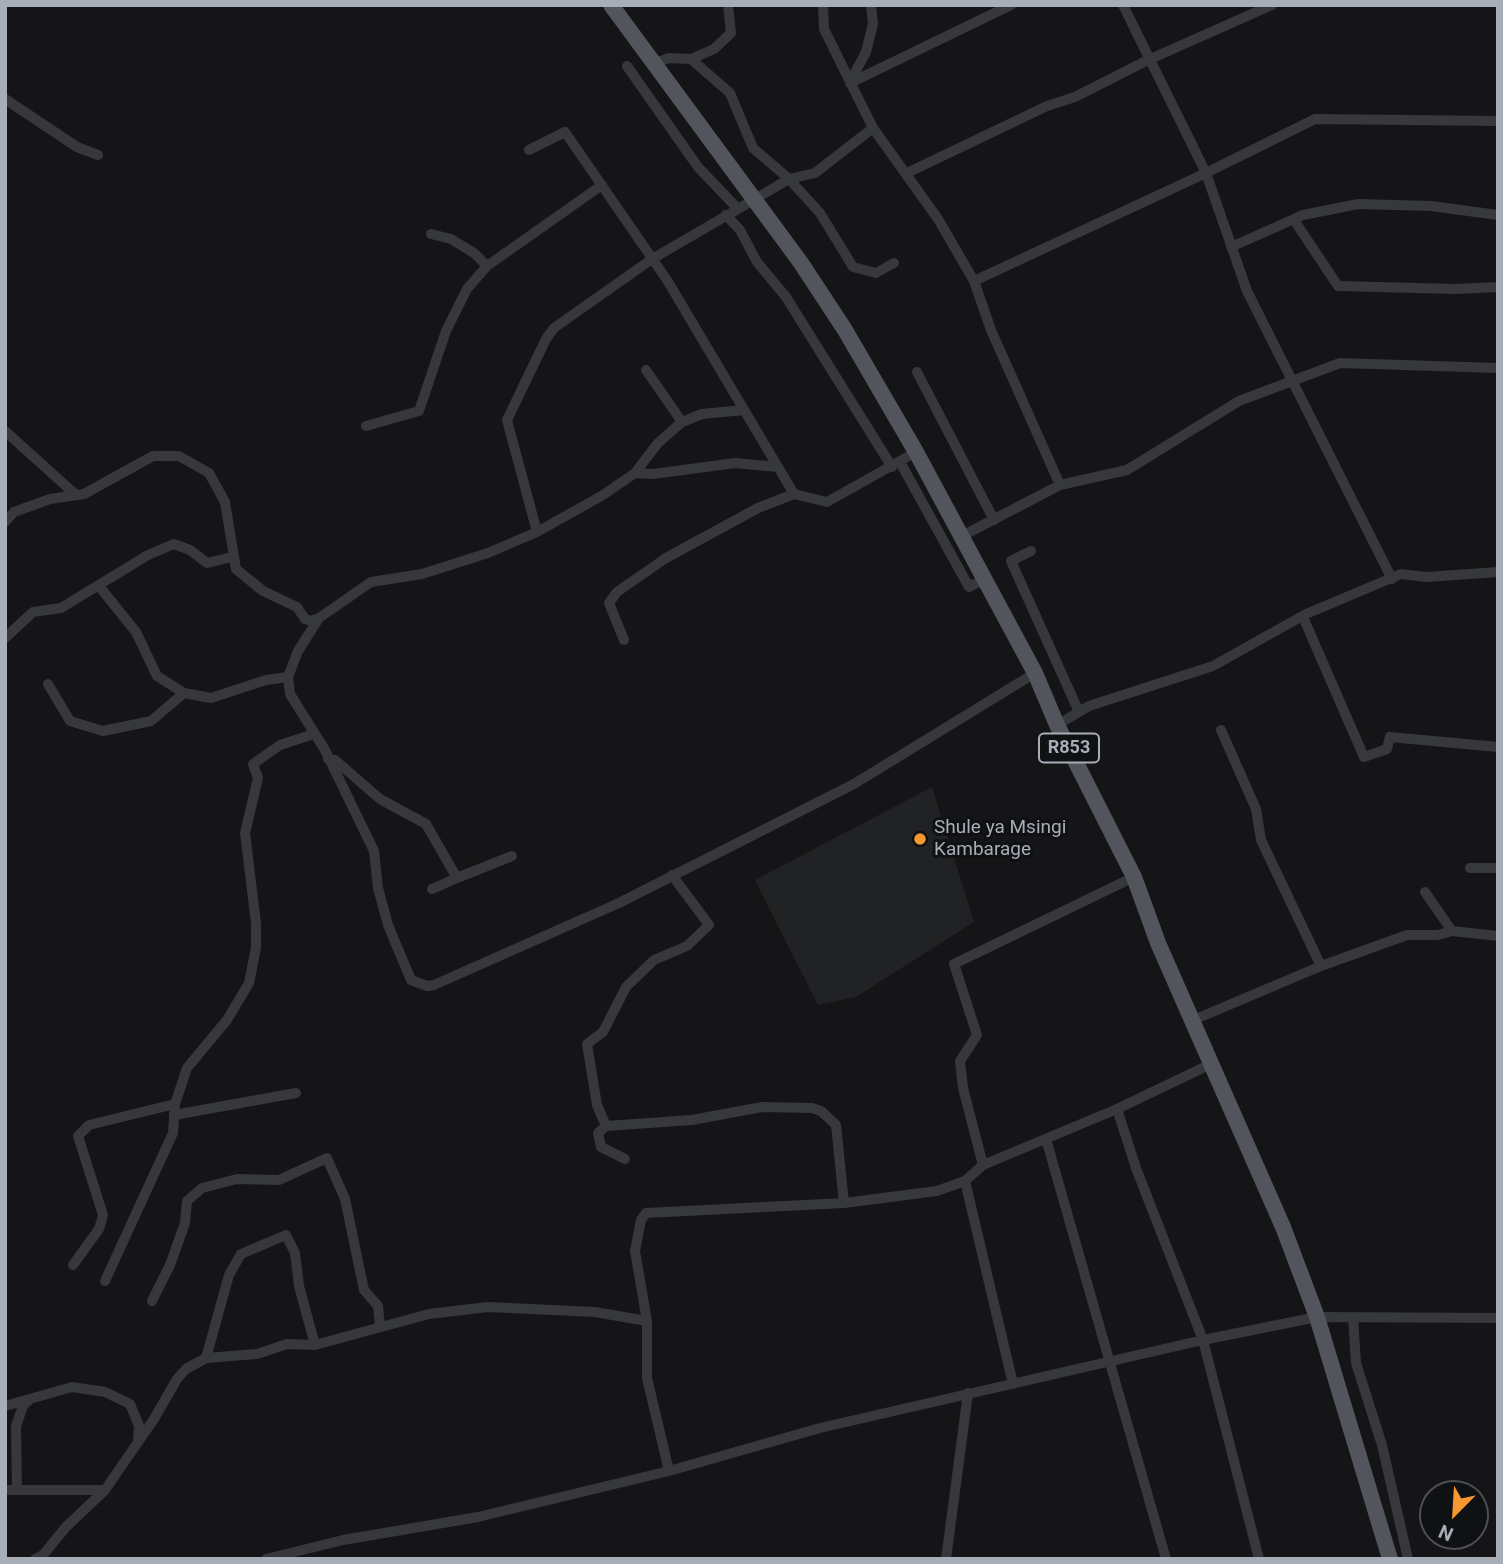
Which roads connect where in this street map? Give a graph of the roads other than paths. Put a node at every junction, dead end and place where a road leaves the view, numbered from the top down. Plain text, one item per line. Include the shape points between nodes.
1 (611, 5) edge
2 (728, 5) edge
3 (822, 5) edge
4 (871, 5) edge
5 (1011, 5) edge
6 (1123, 5) edge
7 (1272, 5) edge
8 (691, 59) junction
9 (1148, 60) junction
10 (655, 63) junction
11 (627, 66) dead end
12 (850, 83) junction
13 (5, 99) edge
14 (1498, 121) edge
15 (873, 128) junction
16 (529, 149) dead end
17 (97, 155) dead end
18 (907, 173) junction
19 (1206, 173) junction
20 (789, 179) junction
21 (602, 185) junction
22 (755, 200) junction
23 (738, 209) junction
24 (726, 215) junction
25 (1498, 215) edge
26 (1294, 220) junction
27 (431, 233) dead end
28 (1231, 247) junction
29 (652, 259) junction
30 (894, 263) dead end
31 (487, 266) junction
32 (974, 281) junction
33 (1498, 287) edge
34 (1498, 368) edge
35 (646, 370) dead end
36 (916, 372) dead end
37 (1293, 381) junction
38 (744, 411) junction
39 (682, 422) junction
40 (366, 426) dead end
41 (5, 431) edge
42 (916, 452) junction
43 (896, 465) junction
44 (778, 467) junction
45 (635, 473) junction
46 (1060, 485) junction
47 (794, 494) junction
48 (76, 495) junction
49 (994, 520) junction
50 (5, 522) edge
51 (537, 532) junction
52 (960, 537) junction
53 (1031, 551) dead end
54 (232, 557) junction
55 (1498, 572) edge
56 (1392, 579) junction
57 (983, 580) junction
58 (99, 586) junction
59 (1303, 617) junction
60 (319, 618) junction
61 (5, 638) edge
62 (624, 640) dead end
63 (1035, 673) junction
64 (288, 677) junction
65 (48, 684) dead end
66 (184, 693) junction
67 (1079, 712) junction
68 (1057, 725) junction
69 (1221, 730) dead end
70 (314, 734) junction
71 (1498, 747) edge
72 (328, 759) junction
73 (512, 856) dead end
74 (1470, 868) dead end
75 (1498, 868) edge
76 (672, 875) junction
77 (1134, 877) junction
78 (457, 878) junction
79 (432, 889) dead end
80 (1425, 892) dead end
81 (1452, 931) junction
82 (1498, 936) edge
83 (1321, 966) junction
84 (1191, 1021) junction
85 (1213, 1063) junction
86 (296, 1093) dead end
87 (1117, 1109) junction
88 (175, 1110) junction
89 (606, 1126) junction
90 (1046, 1139) junction
91 (625, 1159) dead end
92 (983, 1165) junction
93 (965, 1181) junction
94 (844, 1203) junction
95 (73, 1265) dead end
96 (105, 1281) dead end
97 (152, 1301) dead end
98 (1317, 1317) junction
99 (1353, 1317) junction
100 (1498, 1318) edge
101 (648, 1321) junction
102 (380, 1327) junction
103 (1203, 1340) junction
104 (315, 1345) junction
105 (206, 1358) junction
106 (1110, 1362) junction
107 (1013, 1384) junction
108 (968, 1393) junction
109 (29, 1400) junction
110 (5, 1406) edge
111 (138, 1441) junction
112 (669, 1471) junction
113 (11, 1490) edge
114 (105, 1490) junction
115 (35, 1559) edge
116 (266, 1559) edge
117 (946, 1559) edge
118 (1166, 1559) edge
119 (1259, 1559) edge
120 (1390, 1559) edge
121 (1408, 1559) edge

1 - 10 main road, R853
2 - 8 street via 731,33 714,49
3 - 12 street via 824,29
4 - 12 street via 873,24 866,52
5 - 12 street
6 - 9 street
7 - 9 street
8 - 10 street
8 - 20 street via 730,93 753,148
9 - 18 street
9 - 19 street
10 - 22 main road, R853
11 - 23 street via 698,167
12 - 15 street
13 - 17 street via 77,147
14 - 19 street via 1315,119
15 - 18 street
15 - 20 street via 815,173
16 - 21 street via 565,132
18 - 32 street
19 - 28 street
19 - 32 street
20 - 22 street
20 - 30 street via 820,213 853,267 876,273
21 - 29 street
21 - 31 street
22 - 23 street
22 - 42 main road, R853 via 838,319
23 - 24 street
24 - 29 street
24 - 43 street via 786,296
25 - 26 street via 1430,206 1358,204
26 - 28 street
26 - 33 street via 1338,286
27 - 31 street via 452,239
28 - 37 street via 1247,291
29 - 38 street
29 - 51 street via 555,328 509,411 510,436
31 - 40 street via 467,289 446,331 419,411
32 - 46 street
34 - 37 street via 1340,363
35 - 39 street
36 - 49 street
37 - 46 street via 1239,401 1128,470
37 - 56 street
38 - 39 street via 702,414
38 - 44 street
39 - 45 street
41 - 48 street
42 - 43 street
42 - 52 main road, R853
43 - 47 street via 827,502
43 - 57 street via 969,587
44 - 45 street via 735,463
44 - 47 street
45 - 51 street
46 - 49 street
47 - 62 street via 758,508 666,558 617,592 609,603
48 - 50 street via 14,512
48 - 54 street via 153,456 179,456 209,473 225,502
49 - 52 street
51 - 60 street via 422,574 371,582
52 - 57 main road, R853
53 - 67 street via 1011,561
54 - 58 street via 207,564 174,544
54 - 60 street via 236,569 252,583 297,607 305,619
55 - 56 street via 1426,577 1401,574
56 - 59 street
57 - 63 main road, R853
58 - 61 street via 61,608 33,612
58 - 66 street via 136,632 157,676
59 - 67 street via 1213,666
59 - 71 street via 1364,757 1387,749 1390,737
60 - 64 street
63 - 68 main road, R853
63 - 76 street via 854,785
64 - 66 street via 211,698
64 - 70 street via 290,694
65 - 66 street via 70,720 103,731 151,721
67 - 68 street
68 - 77 main road, R853
69 - 83 street via 1256,809 1261,840
70 - 72 street
70 - 88 street via 280,745 253,764 258,778 245,833 257,923 249,983 227,1020 187,1068
72 - 76 street via 374,851 378,888 402,960 411,980 427,986 619,903
72 - 78 street via 380,799 426,824
73 - 78 street
74 - 75 street
76 - 89 street via 709,925 687,946 654,960 626,988 603,1032 587,1044 597,1105
77 - 84 main road, R853
77 - 92 street via 954,964 976,1035 960,1061
78 - 79 street
80 - 81 street
81 - 82 street
81 - 83 street via 1407,935
83 - 84 street
84 - 85 main road, R853
85 - 87 street
85 - 98 main road, R853
86 - 88 street
87 - 90 street
87 - 103 street
88 - 95 street via 89,1125 78,1136 103,1215 99,1229
88 - 96 street via 173,1133
89 - 91 street via 598,1133 601,1147
89 - 94 street via 692,1120 762,1107 812,1108 836,1125
90 - 92 street
90 - 106 street
92 - 93 street
93 - 94 street via 925,1193
93 - 107 street
94 - 101 street via 646,1213 635,1251
97 - 102 street via 174,1255 187,1201 202,1188 237,1179 279,1180 327,1158 345,1199 364,1290 378,1306
98 - 99 street
98 - 103 street
98 - 120 main road, R853
99 - 100 street
99 - 121 street via 1356,1363 1382,1445
101 - 102 street via 595,1312 488,1307 429,1314
101 - 112 street via 647,1378
102 - 104 street
103 - 106 street
103 - 119 street
104 - 105 street via 287,1344 257,1354
104 - 105 street via 295,1252 286,1235 241,1254 229,1275
105 - 111 street via 177,1379
106 - 107 street
106 - 118 street
107 - 108 street
108 - 112 street
108 - 117 street
109 - 110 street
109 - 111 street via 72,1387 105,1392 130,1404 139,1426
109 - 113 street via 16,1426
111 - 114 street
112 - 116 street via 478,1517 343,1540
113 - 114 street
114 - 115 street

